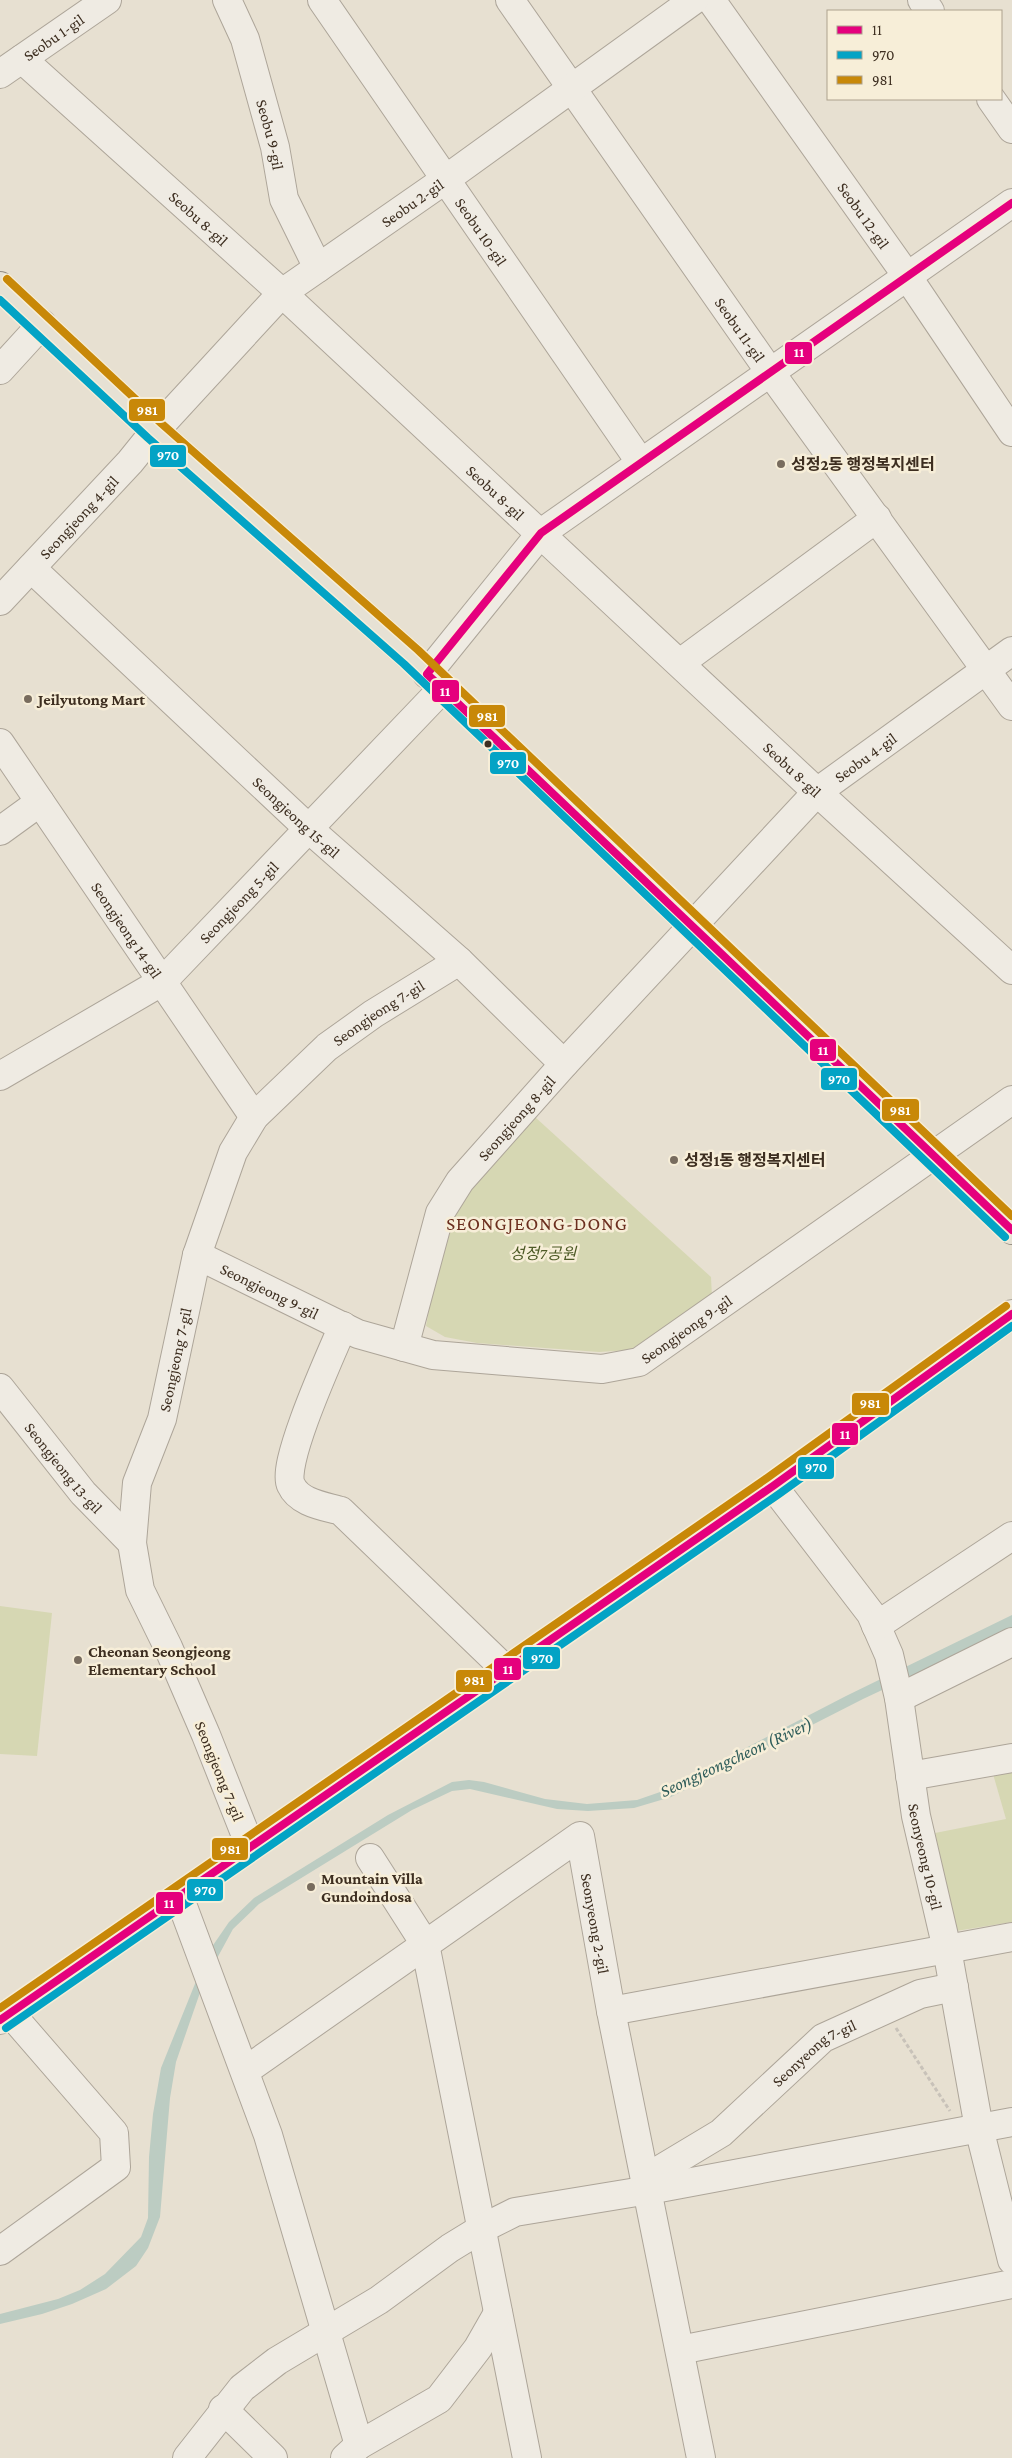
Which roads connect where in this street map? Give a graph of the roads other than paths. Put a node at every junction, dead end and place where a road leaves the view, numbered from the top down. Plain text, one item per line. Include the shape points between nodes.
1 (107, 0) edge
2 (227, 0) edge
3 (322, 0) edge
4 (510, 0) edge
5 (694, 0) edge
6 (711, 0) edge
7 (22, 59) junction
8 (0, 74) edge
9 (572, 88) junction
10 (992, 100) edge
11 (1012, 129) edge
12 (446, 179) junction
13 (1012, 204) edge
14 (318, 268) junction
15 (907, 276) junction
16 (0, 286) edge
17 (282, 293) junction
18 (42, 324) junction
19 (0, 370) edge
20 (770, 372) junction
21 (155, 431) junction
22 (1012, 432) edge
23 (641, 463) junction
24 (877, 518) junction
25 (541, 533) junction
26 (31, 568) junction
27 (0, 601) edge
28 (1012, 651) edge
29 (680, 663) junction
30 (986, 669) junction
31 (435, 681) junction
32 (1012, 706) edge
33 (0, 743) edge
34 (817, 792) junction
35 (40, 802) junction
36 (309, 829) junction
37 (0, 831) edge
38 (693, 926) junction
39 (460, 960) junction
40 (1012, 970) edge
41 (163, 981) junction
42 (564, 1064) junction
43 (0, 1076) edge
44 (1012, 1100) edge
45 (254, 1117) junction
46 (931, 1155) junction
47 (1012, 1230) edge
48 (197, 1255) junction
49 (1012, 1314) edge
50 (343, 1326) junction
51 (404, 1346) junction
52 (0, 1388) edge
53 (773, 1486) junction
54 (1012, 1536) edge
55 (132, 1543) junction
56 (876, 1626) junction
57 (1012, 1642) edge
58 (506, 1670) junction
59 (899, 1698) junction
60 (1012, 1758) edge
61 (910, 1776) junction
62 (250, 1846) junction
63 (370, 1858) dead end
64 (178, 1896) junction
65 (1012, 1937) edge
66 (425, 1944) junction
67 (947, 1949) junction
68 (954, 1987) junction
69 (612, 2011) junction
70 (5, 2016) edge
71 (245, 2071) junction
72 (1012, 2122) edge
73 (979, 2128) junction
74 (648, 2184) junction
75 (481, 2229) junction
76 (0, 2251) edge
77 (1012, 2260) edge
78 (1012, 2284) edge
79 (498, 2313) junction
80 (325, 2332) junction
81 (680, 2350) junction
82 (224, 2409) junction
83 (352, 2452) edge
84 (187, 2458) edge
85 (273, 2458) edge
86 (528, 2458) edge
87 (701, 2458) edge

1 - 7 street, Seobu 1-gil
2 - 14 street, Seobu 9-gil via 245,39 275,147 284,199
3 - 12 street, Seobu 10-gil
4 - 9 street, Seobu 11-gil
5 - 9 street, Seobu 2-gil
6 - 15 street, Seobu 12-gil
7 - 8 street, Seobu 1-gil
7 - 17 street, Seobu 8-gil
9 - 12 street, Seobu 2-gil
9 - 20 street, Seobu 11-gil
10 - 11 street
12 - 14 street, Seobu 2-gil
12 - 23 street, Seobu 10-gil
13 - 15 street, Seongjeong 5-gil
14 - 17 street, Seobu 2-gil
15 - 20 street, Seongjeong 5-gil
15 - 22 street, Seobu 12-gil
16 - 18 main road
17 - 21 street, Seobu 2-gil
17 - 25 street, Seobu 8-gil
18 - 19 street
18 - 21 main road
20 - 23 street, Seongjeong 5-gil
20 - 24 street, Seobu 11-gil
21 - 26 street, Seongjeong 4-gil
21 - 31 main road
23 - 25 street, Seongjeong 5-gil
24 - 29 street
24 - 30 street, Seobu 11-gil
25 - 29 street, Seobu 8-gil
25 - 31 street, Seongjeong 5-gil
26 - 27 street, Seongjeong 4-gil
26 - 36 street, Seongjeong 15-gil
28 - 30 street, Seobu 4-gil
29 - 34 street, Seobu 8-gil
30 - 32 street, Seobu 11-gil
30 - 34 street, Seobu 4-gil
31 - 36 street, Seongjeong 5-gil
31 - 38 main road
33 - 35 street, Seongjeong 14-gil
34 - 38 street, Seobu 4-gil
34 - 40 street, Seobu 8-gil
35 - 37 street
35 - 41 street, Seongjeong 14-gil
36 - 39 street, Seongjeong 15-gil
36 - 41 street, Seongjeong 5-gil
38 - 42 street, Seongjeong 8-gil
38 - 46 main road
39 - 42 street, Seongjeong 15-gil
39 - 45 street, Seongjeong 7-gil via 327,1047
41 - 43 street, Seongjeong 5-gil
41 - 45 street, Seongjeong 14-gil
42 - 51 street, Seongjeong 8-gil via 460,1181 440,1213
44 - 46 street, Seongjeong 9-gil
45 - 48 street, Seongjeong 7-gil via 233,1152
46 - 47 main road
46 - 51 street, Seongjeong 9-gil via 639,1362 602,1369 433,1355
48 - 50 street, Seongjeong 9-gil
48 - 55 street, Seongjeong 7-gil via 162,1419 137,1482
49 - 53 street
50 - 51 street, Seongjeong 9-gil via 358,1334
50 - 58 street via 295,1446 288,1475 291,1486 306,1501 341,1511
52 - 55 street, Seongjeong 13-gil via 84,1493
53 - 56 street, Seonyeong 10-gil via 871,1614
53 - 58 street
54 - 56 street
55 - 62 street, Seongjeong 7-gil via 140,1590 191,1700
56 - 59 street, Seonyeong 10-gil via 889,1654
57 - 59 street
58 - 62 street
59 - 61 street, Seonyeong 10-gil
60 - 61 street
61 - 67 street, Seonyeong 10-gil
62 - 64 street
63 - 66 street
64 - 70 street
64 - 71 street
65 - 67 street
66 - 69 street, Seonyeong 2-gil via 580,1836
66 - 71 street, Seonyeong 2-gil
66 - 75 street
67 - 68 street, Seonyeong 10-gil
67 - 69 street
68 - 73 street, Seonyeong 10-gil
68 - 74 street, Seonyeong 7-gil via 920,1994 823,2038 721,2133
69 - 74 street
70 - 76 street via 114,2133 116,2167
71 - 80 street via 268,2135
72 - 73 street
73 - 74 street
73 - 77 street, Seonyeong 10-gil
74 - 75 street via 515,2212
74 - 81 street
75 - 79 street
75 - 80 street via 379,2300
78 - 81 street
79 - 83 street via 478,2348 439,2399
79 - 86 street
80 - 82 street via 277,2361 242,2388
80 - 83 street
81 - 87 street
82 - 84 street
82 - 85 street

